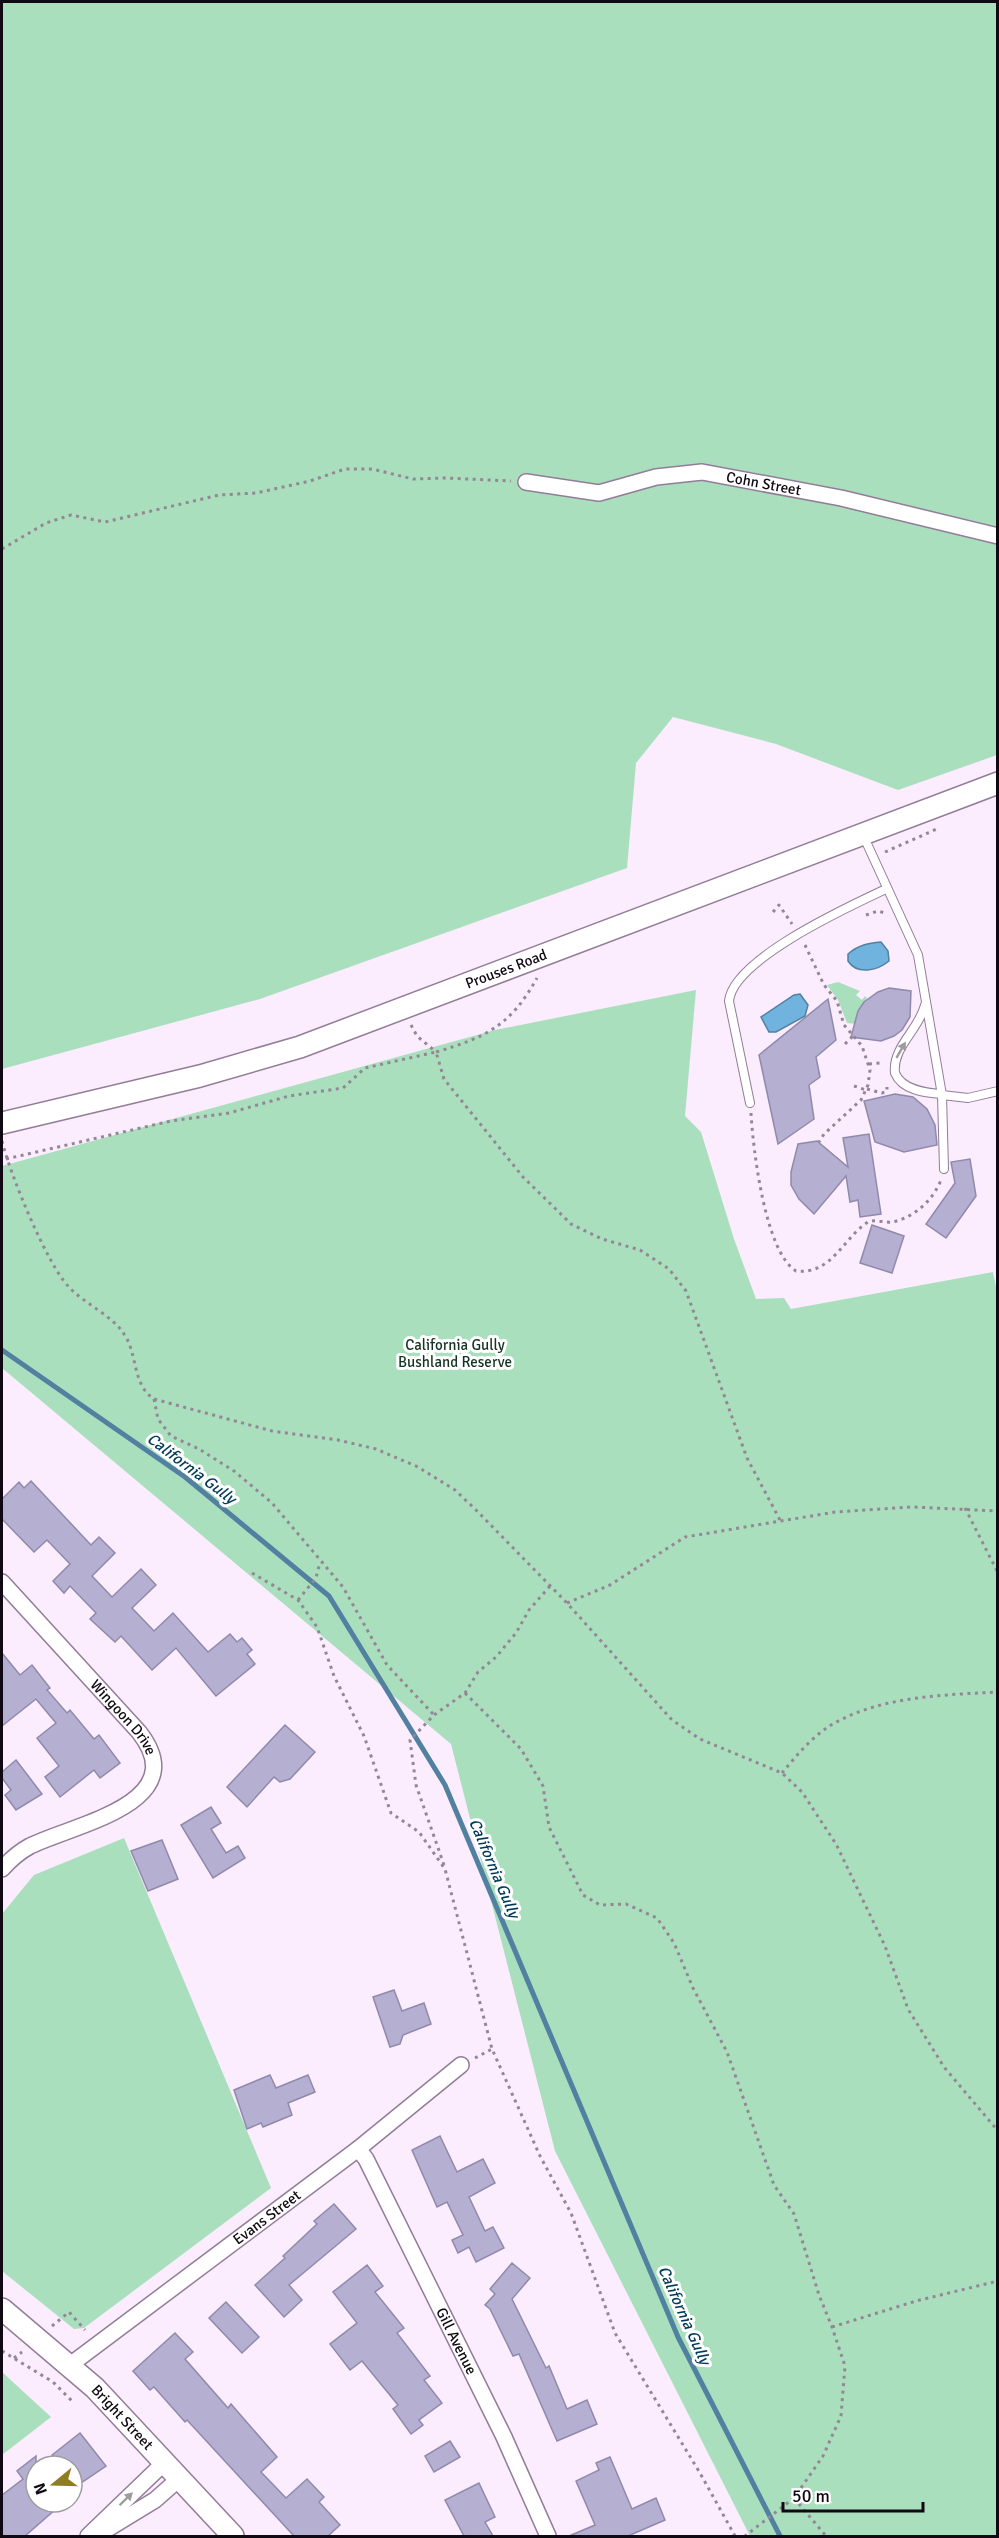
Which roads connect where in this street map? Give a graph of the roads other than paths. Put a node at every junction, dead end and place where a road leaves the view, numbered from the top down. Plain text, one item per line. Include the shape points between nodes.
1 (526, 482) road end
2 (998, 536) edge
3 (998, 783) edge
4 (862, 833) junction
5 (886, 889) junction
6 (925, 997) junction
7 (998, 1092) edge
8 (942, 1094) junction
9 (750, 1103) road end
10 (3, 1129) edge
11 (944, 1170) road end
12 (2, 1582) edge
13 (2, 1869) edge
14 (461, 2065) dead end
15 (358, 2149) junction
16 (2, 2310) edge
17 (70, 2366) junction
18 (165, 2462) junction
19 (180, 2478) junction
20 (88, 2536) edge
21 (94, 2536) edge
22 (233, 2536) edge
23 (548, 2536) edge

1 - 2 street, Cohn Street via 599,493 656,477 702,472 841,498
3 - 4 street, Prouses Road
4 - 5 lane
4 - 10 street, Prouses Road via 300,1047
5 - 6 lane via 918,955
5 - 9 lane via 798,934 736,983 729,995
6 - 8 lane
8 -> 6 lane via 906,1085 895,1072 896,1058 921,1018
7 - 8 lane via 968,1098
8 - 11 lane
12 - 13 street, Wingoon Drive via 139,1732 152,1750 155,1768 149,1785 131,1803 24,1850
14 - 15 street, Evans Street
15 - 17 street, Evans Street
15 - 23 street, Gill Avenue via 490,2408
16 - 17 street, Bright Street
17 - 18 street, Bright Street
18 - 19 street, Bright Street
20 -> 18 street
19 - 21 street via 155,2500
19 - 22 street, Bright Street

